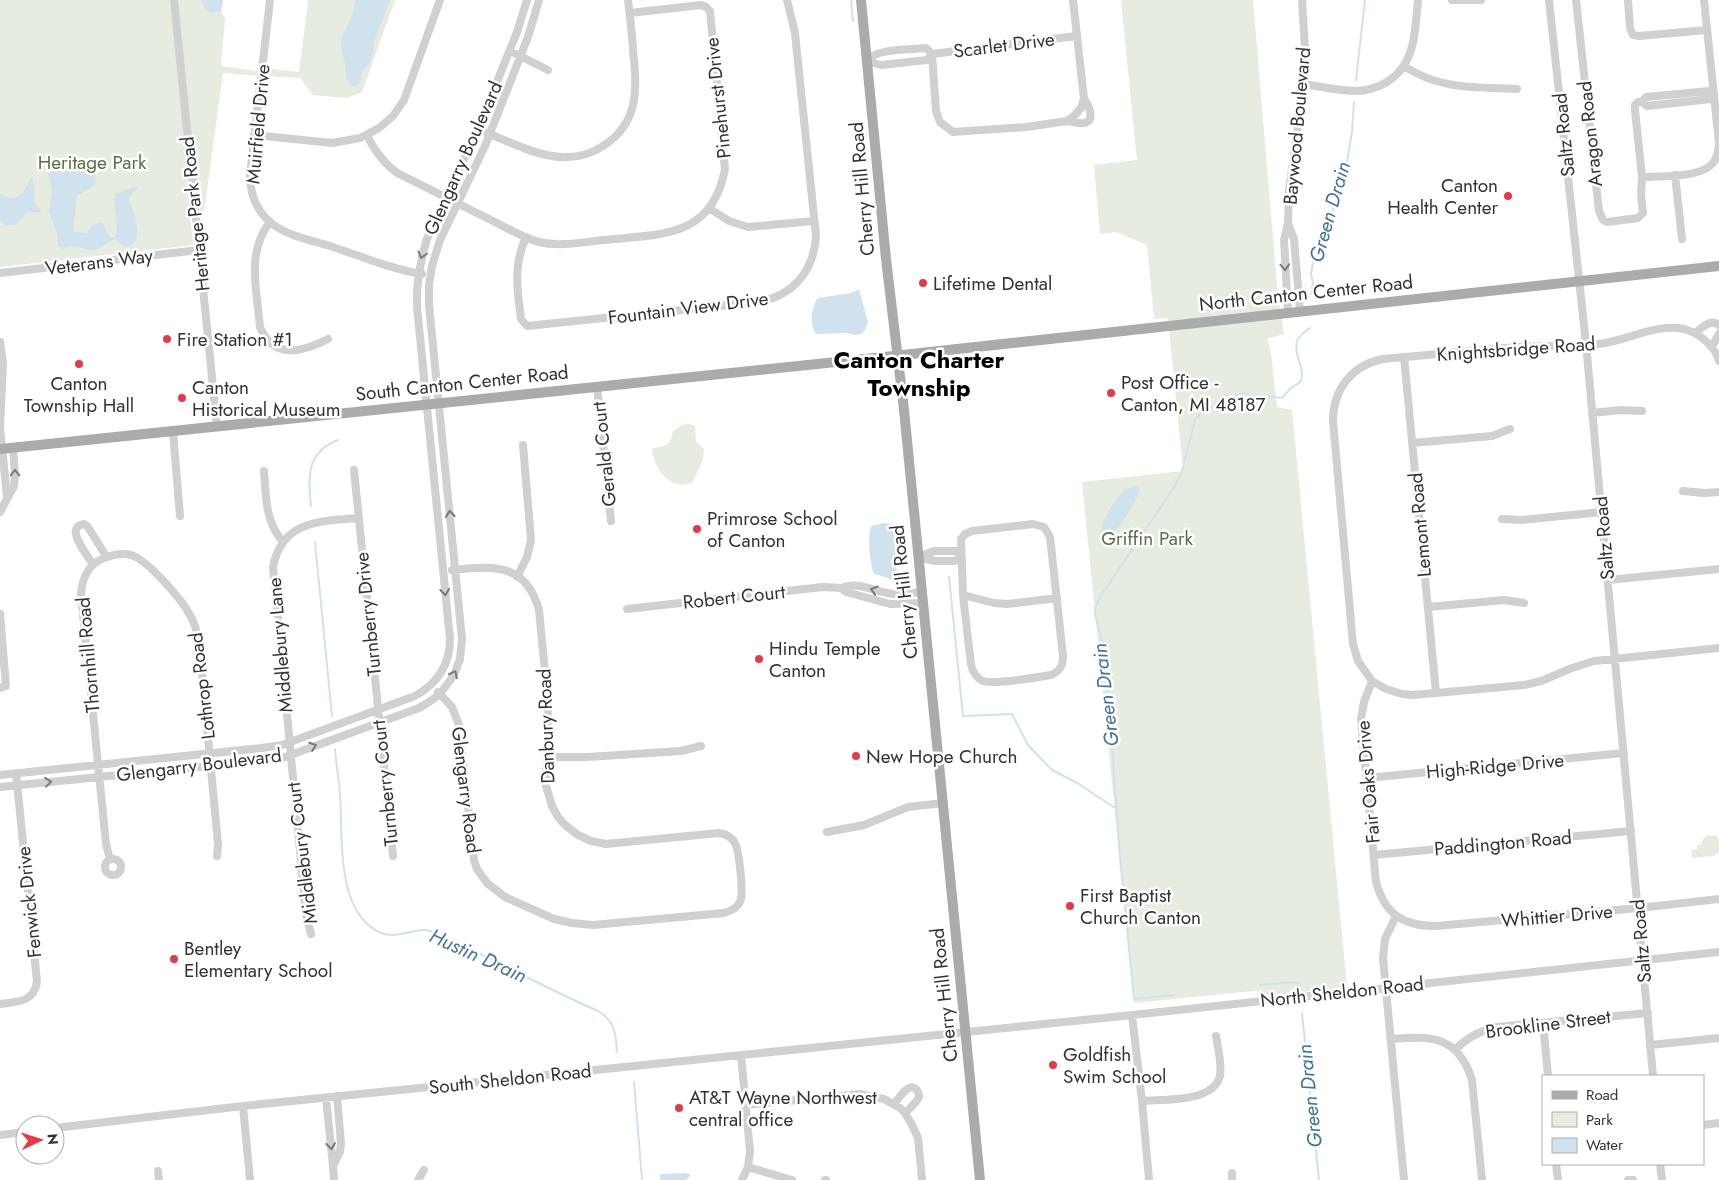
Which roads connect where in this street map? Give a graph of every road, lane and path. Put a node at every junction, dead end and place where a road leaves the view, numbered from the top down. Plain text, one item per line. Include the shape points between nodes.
1 (174, 0) edge
2 (270, 0) edge
3 (440, 0) edge
4 (527, 0) edge
5 (540, 0) edge
6 (628, 0) edge
7 (787, 0) edge
8 (861, 0) edge
9 (1073, 0) edge
10 (1302, 0) edge
11 (1418, 0) edge
12 (1452, 0) edge
13 (1482, 0) edge
14 (1549, 0) edge
15 (1576, 0) edge
16 (1628, 0) edge
17 (1704, 0) edge
18 (630, 13) junction
19 (1707, 30) junction
20 (1077, 36) junction
21 (913, 50) junction
22 (509, 52) junction
23 (932, 54) junction
24 (520, 56) junction
25 (867, 60) junction
26 (914, 62) junction
27 (1404, 66) junction
28 (548, 70) dead end
29 (1304, 84) junction
30 (1517, 89) dead end
31 (1714, 94) junction
32 (1084, 99) junction
33 (1067, 121) junction
34 (478, 129) junction
35 (1719, 133) edge
36 (490, 134) junction
37 (254, 135) junction
38 (367, 135) junction
39 (1719, 144) edge
40 (1675, 175) junction
41 (1642, 177) junction
42 (447, 198) junction
43 (457, 203) junction
44 (709, 208) junction
45 (814, 221) junction
46 (270, 222) junction
47 (1288, 223) junction
48 (526, 237) junction
49 (1682, 239) dead end
50 (199, 250) junction
51 (1719, 266) edge
52 (0, 273) edge
53 (419, 273) junction
54 (430, 275) junction
55 (1580, 281) junction
56 (1300, 311) junction
57 (1288, 312) junction
58 (430, 319) junction
59 (418, 320) junction
60 (1719, 326) edge
61 (1695, 333) junction
62 (1719, 334) edge
63 (328, 339) dead end
64 (0, 342) edge
65 (1586, 344) junction
66 (1712, 346) junction
67 (898, 356) junction
68 (1404, 357) junction
69 (1719, 361) edge
70 (597, 387) junction
71 (439, 403) junction
72 (427, 404) junction
73 (1642, 411) dead end
74 (1592, 413) junction
75 (217, 427) junction
76 (1510, 430) dead end
77 (173, 432) junction
78 (1412, 443) junction
79 (523, 444) dead end
80 (5, 449) edge
81 (444, 462) junction
82 (433, 463) junction
83 (354, 470) dead end
84 (264, 471) dead end
85 (1683, 491) dead end
86 (1719, 492) edge
87 (0, 512) edge
88 (1602, 512) junction
89 (180, 516) dead end
90 (358, 518) junction
91 (1502, 519) dead end
92 (611, 521) dead end
93 (440, 540) junction
94 (452, 540) junction
95 (283, 542) junction
96 (106, 556) junction
97 (961, 556) junction
98 (918, 557) junction
99 (93, 564) junction
100 (1719, 569) edge
101 (455, 570) junction
102 (443, 571) junction
103 (517, 577) junction
104 (1608, 580) junction
105 (841, 588) junction
106 (922, 592) junction
107 (963, 595) junction
108 (1057, 598) junction
109 (1524, 602) dead end
110 (923, 603) junction
111 (1428, 607) junction
112 (627, 609) dead end
113 (0, 614) edge
114 (462, 633) junction
115 (450, 634) junction
116 (1719, 648) edge
117 (1615, 659) junction
118 (1372, 681) junction
119 (432, 685) junction
120 (0, 688) edge
121 (1436, 693) junction
122 (440, 694) junction
123 (377, 710) junction
124 (379, 722) junction
125 (289, 742) junction
126 (701, 746) dead end
127 (210, 753) junction
128 (1624, 753) junction
129 (290, 754) junction
130 (546, 757) junction
131 (99, 764) junction
132 (211, 765) junction
133 (16, 773) junction
134 (0, 775) edge
135 (100, 776) junction
136 (1367, 778) junction
137 (17, 785) junction
138 (0, 787) edge
139 (943, 803) junction
140 (1631, 830) junction
141 (827, 832) dead end
142 (1374, 855) junction
143 (217, 856) dead end
144 (393, 856) dead end
145 (110, 859) dead end
146 (1719, 900) edge
147 (1639, 908) junction
148 (733, 909) joint
149 (1396, 916) junction
150 (311, 934) dead end
151 (1719, 952) edge
152 (1643, 960) junction
153 (1386, 987) junction
154 (0, 1004) edge
155 (1648, 1013) junction
156 (1132, 1015) junction
157 (1543, 1023) junction
158 (966, 1032) junction
159 (1216, 1036) dead end
160 (1719, 1038) edge
161 (1391, 1039) junction
162 (1650, 1045) junction
163 (1455, 1050) junction
164 (741, 1055) junction
165 (1548, 1075) edge
166 (1653, 1075) edge
167 (337, 1096) junction
168 (326, 1098) junction
169 (1142, 1101) junction
170 (894, 1104) junction
171 (746, 1105) junction
172 (243, 1106) junction
173 (906, 1113) junction
174 (1719, 1123) edge
175 (1704, 1125) edge
176 (65, 1127) edge
177 (15, 1133) edge
178 (0, 1135) edge
179 (1556, 1165) edge
180 (1660, 1165) edge
181 (333, 1166) junction
182 (748, 1167) junction
183 (424, 1170) dead end
184 (158, 1171) dead end
185 (159, 1180) edge
186 (250, 1180) edge
187 (334, 1180) edge
188 (418, 1180) edge
189 (742, 1180) edge
190 (792, 1180) edge
191 (922, 1180) edge
192 (980, 1180) edge
193 (1149, 1180) edge
194 (1404, 1180) edge
195 (1482, 1180) edge
196 (1558, 1180) edge
197 (1628, 1180) edge
198 (1633, 1180) edge
199 (1662, 1180) edge

1 - 50 street, Heritage Park Road
2 - 37 street, Muirfield Drive
3 - 38 street via 404,100 388,121
4 - 22 street, Glengarry Boulevard
5 - 24 street, Glengarry Boulevard
6 - 18 street
7 - 45 street, Fountain View Drive via 795,34
8 - 25 main road, Cherry Hill Road
9 - 20 street
10 - 29 street, Baywood Boulevard via 1306,57
11 - 27 street via 1413,44
12 - 13 street
14 - 55 street, Saltz Road
15 - 41 street, Aragon Road via 1603,220 1642,216
16 - 19 street via 1633,35
17 - 19 street
18 - 36 street via 636,96 628,119 612,140 589,153 561,157 541,154
18 - 44 street, Pinehurst Drive via 701,5 710,11 725,164 721,188
19 - 31 street
20 - 23 street, Scarlet Drive
20 - 32 street
21 - 23 street, Scarlet Drive via 926,48
21 - 25 street, Scarlet Drive via 880,52
21 - 26 street
22 - 24 street
22 - 34 street, Glengarry Boulevard
23 - 26 street, Scarlet Drive via 927,60
23 - 33 street via 936,111 940,122 953,132
24 - 28 street
24 - 36 street, Glengarry Boulevard
25 - 26 street, Scarlet Drive via 881,65
25 - 67 main road, Cherry Hill Road
27 - 29 street via 1389,80 1369,90
27 - 30 street via 1446,85
29 - 47 street, Baywood Boulevard via 1289,191
31 - 35 street
31 - 41 street via 1711,99 1647,106 1640,102 1635,106
32 - 33 street
32 - 33 street via 1092,112 1090,118 1080,123
34 - 36 street
34 - 42 street, Glengarry Boulevard
35 - 39 street
36 - 43 street, Glengarry Boulevard
37 - 38 street via 332,143
37 - 46 street, Muirfield Drive via 250,188 257,207
38 - 42 street, Pinehurst Drive via 377,154 390,168
39 - 40 street via 1716,158 1709,167 1699,172
40 - 41 street
40 - 49 street
42 - 43 street, Pinehurst Drive
42 -> 53 street, Glengarry Boulevard via 427,239
43 - 48 street, Pinehurst Drive
43 - 54 street, Glengarry Boulevard via 440,240
44 - 45 street via 729,221 748,227
44 - 48 street, Pinehurst Drive via 691,224 666,234 559,244 541,243
45 - 48 street, Fountain View Drive via 815,247 808,268 794,286 774,298 529,326 521,320 516,278
46 - 53 street, Muirfield Drive via 288,232
46 - 63 street via 260,237 255,257 260,327 267,340 288,350 308,348
47 - 56 street, Baywood Boulevard via 1294,239
47 -> 57 street, Baywood Boulevard via 1284,240
50 - 52 street, Veterans Way
50 - 75 street, Heritage Park Road
51 - 55 main road, North Canton Center Road
53 - 54 street, Muirfield Drive
53 - 59 street, Glengarry Boulevard
54 - 58 street, Glengarry Boulevard
55 - 56 main road, North Canton Center Road
55 - 65 street, Saltz Road
56 - 57 main road, North Canton Center Road
57 - 67 main road, North Canton Center Road
58 - 59 street
58 - 71 street, Glengarry Boulevard
59 - 72 street, Glengarry Boulevard
60 - 61 street via 1710,322
61 - 65 street, Knightsbridge Road via 1684,329 1665,329 1606,343
61 - 66 street
62 - 66 street
64 - 80 street via 0,427
65 - 68 street, Knightsbridge Road
65 - 74 street, Saltz Road
66 - 69 street
67 - 70 main road, South Canton Center Road
67 - 98 main road, Cherry Hill Road
68 - 78 street, Lemont Road
68 - 118 street, Knightsbridge Road via 1382,359 1351,375 1335,400 1332,421 1353,644 1358,661
70 - 71 main road, South Canton Center Road
70 - 92 street, Gerald Court
71 - 72 main road, South Canton Center Road
71 - 81 street, Glengarry Boulevard
72 - 75 main road, South Canton Center Road
72 - 82 street, Glengarry Boulevard
73 - 74 street
74 - 88 street, Saltz Road
75 - 77 main road, South Canton Center Road
76 - 78 street via 1492,436
77 - 80 main road, South Canton Center Road
77 - 89 street
78 - 111 street, Lemont Road
79 - 103 street via 531,540
80 - 87 street via 16,475 14,486
81 - 82 street
94 -> 81 street, Glengarry Boulevard
82 - 93 street, Glengarry Boulevard
83 - 90 street, Turnberry Drive
84 - 95 street via 270,520
85 - 86 street
88 - 91 street
88 - 104 street, Saltz Road
90 - 95 street via 312,523 296,530
90 - 123 street, Turnberry Drive
93 - 94 street
93 - 102 street, Glengarry Boulevard
94 - 101 street, Glengarry Boulevard
95 - 125 street, Middlebury Lane via 274,558 273,575
96 - 99 street
96 - 99 street via 88,527 84,524 78,526 75,535
96 - 127 street, Lothrop Road via 120,554 141,560 185,606 198,641
97 - 98 street via 955,561
97 - 107 street
97 - 108 street via 961,539 968,532 1033,524 1042,526 1050,537
98 - 106 main road, Cherry Hill Road
99 - 131 street, Thornhill Road via 84,578 81,594
100 - 104 street
101 - 102 street, Danbury Road
101 - 103 street, Danbury Road via 493,567
101 - 114 street, Glengarry Boulevard
102 -> 115 street, Glengarry Boulevard
103 - 130 street, Danbury Road via 531,590 539,610 548,703
104 - 117 street, Saltz Road
106 -> 105 street, Robert Court via 896,595 859,585
105 - 110 street, Robert Court via 890,604
105 - 112 street, Robert Court via 823,587
106 - 110 main road, Cherry Hill Road
107 - 108 street via 1007,604
107 - 108 street via 973,672 990,682 1051,675 1060,669 1063,656
109 - 111 street via 1504,600
110 - 139 main road, Cherry Hill Road
111 - 121 street, Lemont Road
113 - 120 street via 6,686
114 - 115 street
122 -> 114 street, Glengarry Boulevard via 459,665
115 - 119 street, Glengarry Boulevard via 448,659
116 - 117 street
117 - 121 street via 1584,664 1524,685
117 - 128 street, Saltz Road
118 - 121 street via 1402,694
118 - 136 street, Fair Oaks Drive via 1361,715
119 - 122 street, Glengarry Road
119 - 123 street, Glengarry Boulevard via 415,696
122 - 124 street, Glengarry Boulevard via 419,708
122 - 148 street, Glengarry Road via 452,707 459,724 474,860 482,877 494,890 546,916 581,924 604,925 724,913
123 - 124 street, Turnberry Court
123 - 125 street, Glengarry Boulevard
129 -> 124 street, Glengarry Boulevard
124 - 144 street, Turnberry Court
125 - 127 street, Glengarry Boulevard
125 - 129 street, Middlebury Court
126 - 130 street via 681,751
127 - 131 street, Glengarry Boulevard
127 - 132 street, Lothrop Road
128 - 136 street, High-Ridge Drive
128 - 140 street, Saltz Road
129 - 132 street, Glengarry Boulevard via 267,760
129 - 150 street, Middlebury Court via 306,914
130 - 148 street, Danbury Road via 546,786 552,806 565,825 584,838 612,844 719,833 730,836 737,850 742,893 739,904
131 - 133 street, Glengarry Boulevard
131 - 135 street, Thornhill Road
132 - 135 street, Glengarry Boulevard
132 - 143 street, Lothrop Road
133 - 134 street, Glengarry Boulevard
133 - 137 street, Fenwick Drive
137 -> 135 street, Glengarry Boulevard
135 - 145 street, Thornhill Road
136 - 142 street, Fair Oaks Drive
137 - 138 street, Glengarry Boulevard
137 - 154 street, Fenwick Drive via 36,985 24,1001
139 - 141 street via 908,807 864,825
139 - 158 main road, Cherry Hill Road
140 - 142 street, Paddington Road
140 - 147 street, Saltz Road
142 - 149 street, Fair Oaks Drive via 1378,890
146 - 147 street, Whittier Drive
147 - 149 street, Whittier Drive via 1436,926 1414,925
147 - 152 street, Saltz Road
149 - 153 street via 1384,946
151 - 152 street, North Sheldon Road
152 - 153 street, North Sheldon Road
152 - 155 street, Saltz Road
153 - 156 street, North Sheldon Road
153 - 161 street
155 - 157 street, Brookline Street
155 - 162 street, Saltz Road
156 - 158 street, North Sheldon Road
156 - 169 street
157 - 163 street, Brookline Street via 1486,1029 1469,1037
157 - 165 street
158 - 164 street, South Sheldon Road
158 - 192 main road, Cherry Hill Road
159 - 169 street via 1220,1075 1210,1091 1198,1096
160 - 162 street
161 - 163 street via 1427,1037
161 - 194 street
162 - 166 street, Saltz Road
163 - 195 street via 1466,1064 1472,1080
164 - 167 street, South Sheldon Road
164 - 171 street
167 - 168 street, South Sheldon Road
167 - 181 street via 341,1143
168 - 172 street, South Sheldon Road
168 -> 181 street
169 - 193 street
170 - 171 street via 877,1096 860,1094
170 - 173 street
170 - 173 street via 908,1089 916,1089 919,1098
171 - 182 street via 750,1151
172 - 176 street, South Sheldon Road
172 - 186 street
173 - 191 street via 918,1138
174 - 175 street
177 - 178 street
179 - 196 street
180 - 199 street
181 - 187 street
182 - 189 street
182 - 190 street
183 - 188 street
184 - 185 street
197 - 198 street

